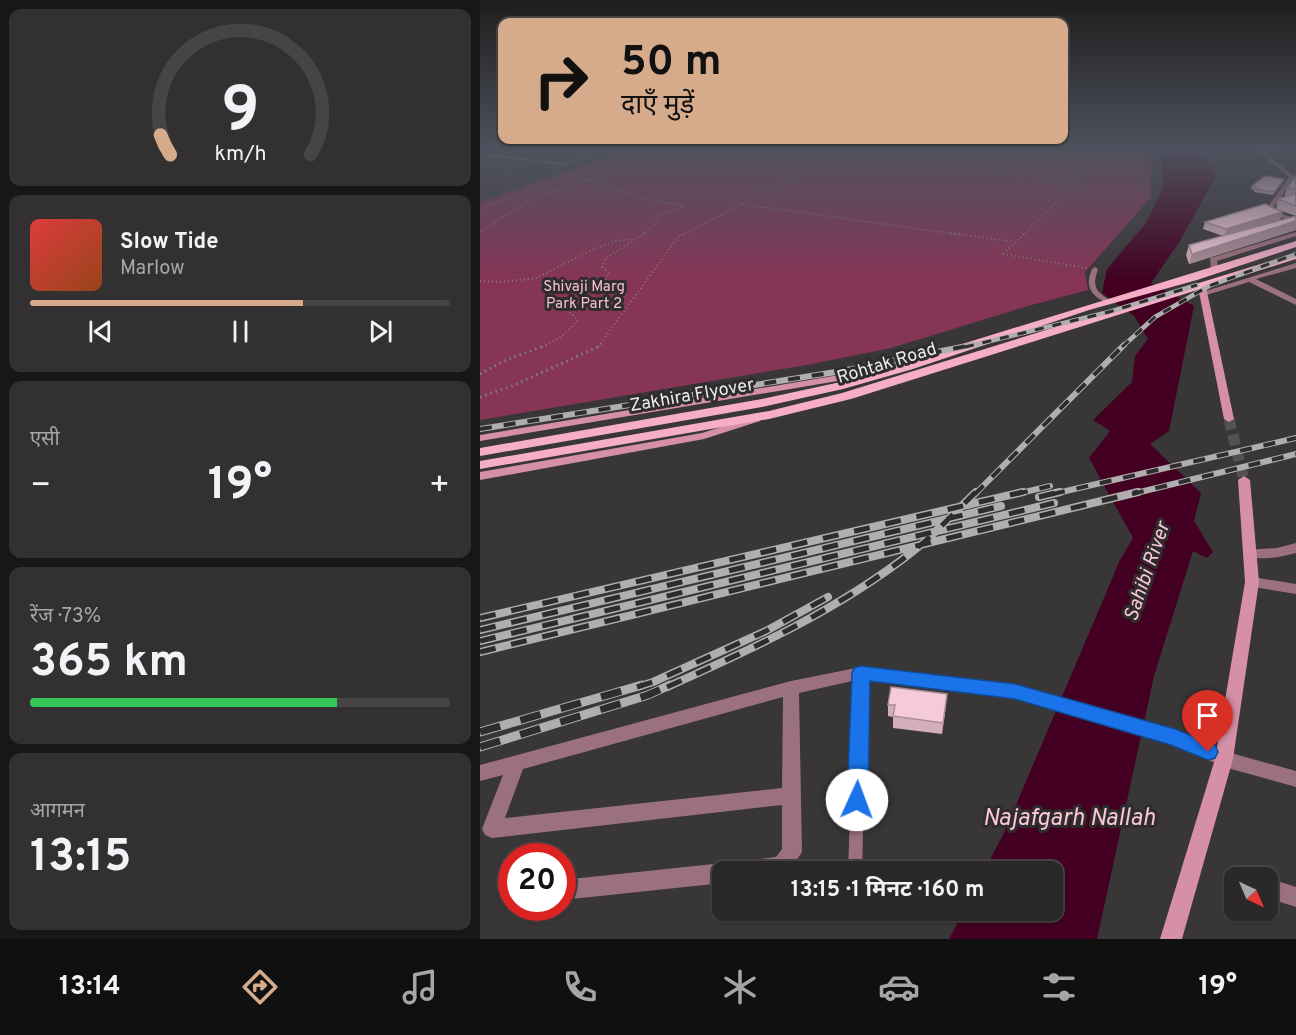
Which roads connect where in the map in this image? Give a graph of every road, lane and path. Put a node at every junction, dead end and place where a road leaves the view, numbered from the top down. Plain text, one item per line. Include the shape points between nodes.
1 (523, 192) edge
2 (553, 192) edge
3 (625, 192) edge
4 (764, 192) edge
5 (1067, 192) edge
6 (1282, 192) edge
7 (741, 204) junction
8 (480, 209) edge
9 (1295, 220) edge
10 (1283, 224) edge
11 (480, 231) edge
12 (1296, 234) edge
13 (638, 239) junction
14 (1015, 242) junction
15 (1296, 244) edge
16 (1296, 256) edge
17 (1296, 265) edge
18 (1095, 269) joint
19 (1215, 271) junction
20 (1249, 279) junction
21 (480, 281) edge
22 (1202, 290) junction
23 (1296, 294) edge
24 (1286, 297) junction
25 (1109, 302) junction
26 (1296, 302) edge
27 (909, 366) junction
28 (480, 374) edge
29 (480, 397) edge
30 (769, 415) junction
31 (1229, 419) tunnel mouth
32 (480, 438) edge
33 (480, 452) edge
34 (480, 465) edge
35 (480, 476) edge
36 (1244, 480) tunnel mouth
37 (1296, 548) edge
38 (1251, 553) junction
39 (1252, 582) junction
40 (1296, 589) edge
41 (861, 673) junction
42 (790, 688) junction
43 (1224, 759) junction
44 (516, 764) junction
45 (480, 773) edge
46 (1296, 779) edge
47 (791, 796) junction
48 (786, 861) edge
49 (855, 861) edge
50 (712, 874) edge
51 (576, 889) edge
52 (1278, 891) edge
53 (1296, 897) edge
54 (1171, 939) edge

1 - 8 path
2 - 11 path via 528,201
3 - 13 path via 686,206 657,216 659,220
4 - 7 path
5 - 14 path
6 - 9 street via 1268,211
7 - 14 path
7 - 29 path via 678,237 602,345
9 - 10 street
12 - 19 street via 1213,260
13 - 21 path via 589,251 537,278
13 - 28 path via 605,259 602,267 609,273 599,290 574,303 569,312 578,320 575,328 547,344 491,365
14 - 18 path via 1003,254
15 - 19 main road, Rohtak Road
16 - 22 main road, Rohtak Road
17 - 20 street
18 - 25 lane via 1091,281 1096,294
19 - 25 main road, Rohtak Road
20 - 22 street
20 - 24 street
22 - 30 main road, Rohtak Road via 1123,310 846,396
22 - 31 street
23 - 24 street
24 - 26 street
25 - 27 main road, Rohtak Road
27 - 32 street, Rohtak Road
27 - 33 main road, Zakhira Flyover via 762,403
30 - 34 main road, Zakhira Flyover
30 - 35 street, Rohtak Road via 704,436
36 - 38 street
37 - 38 street via 1277,554
38 - 39 street
39 - 40 street
39 - 43 street
41 - 42 street
41 - 43 street via 1015,692 1175,737
41 - 49 lane
42 - 44 street
42 - 47 street
43 - 46 street
43 - 54 street
44 - 45 street
44 - 47 street via 492,829
47 - 48 street via 792,852
50 - 51 street
52 - 53 street

